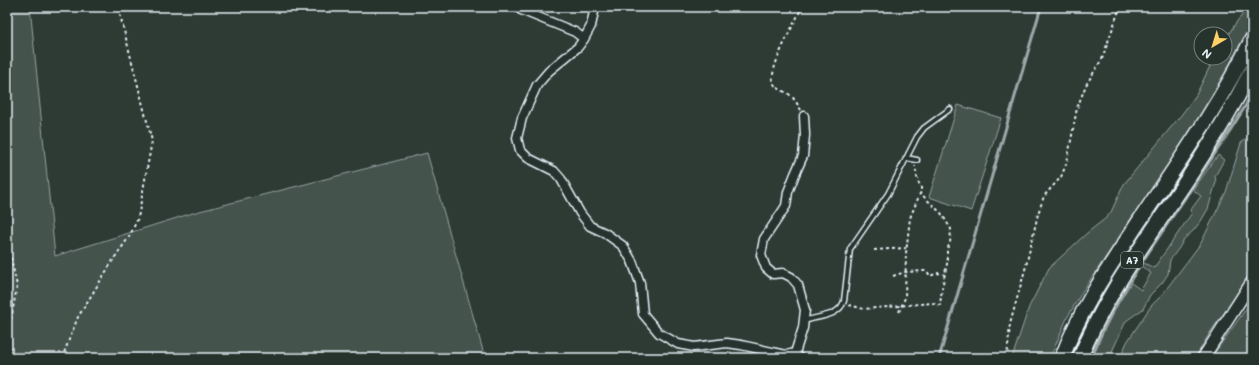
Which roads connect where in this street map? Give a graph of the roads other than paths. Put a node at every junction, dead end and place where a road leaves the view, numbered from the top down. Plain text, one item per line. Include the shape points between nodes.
1 (518, 7) edge
2 (595, 7) edge
3 (1252, 39) edge
4 (584, 40) junction
5 (1252, 70) edge
6 (950, 109) dead end
7 (804, 116) road end
8 (906, 158) junction
9 (915, 160) road end
10 (1252, 282) edge
11 (1093, 293) junction
12 (804, 321) junction
13 (797, 355) edge
14 (1054, 358) edge
15 (1062, 358) edge
16 (1080, 358) edge
17 (1203, 358) edge

1 - 4 street via 575,32
2 - 4 street via 591,26
3 - 11 highway, A7 via 1206,120
4 - 13 street via 537,85 522,118 517,138 520,150 528,158 554,171 590,226 622,246 632,261 640,283 643,314 659,332 678,344 694,347 727,343
5 - 16 highway, A7 via 1195,169 1122,276 1100,314
6 - 8 lane via 924,128
7 - 12 street via 803,156 788,192 786,206 764,239 761,256 766,268 774,274 783,273 791,277 798,286 805,310
8 - 9 lane
8 - 12 lane via 888,194 850,249 844,304 831,314
10 - 17 main road
11 - 14 highway via 1071,321
11 - 15 highway, A7
12 - 13 street

